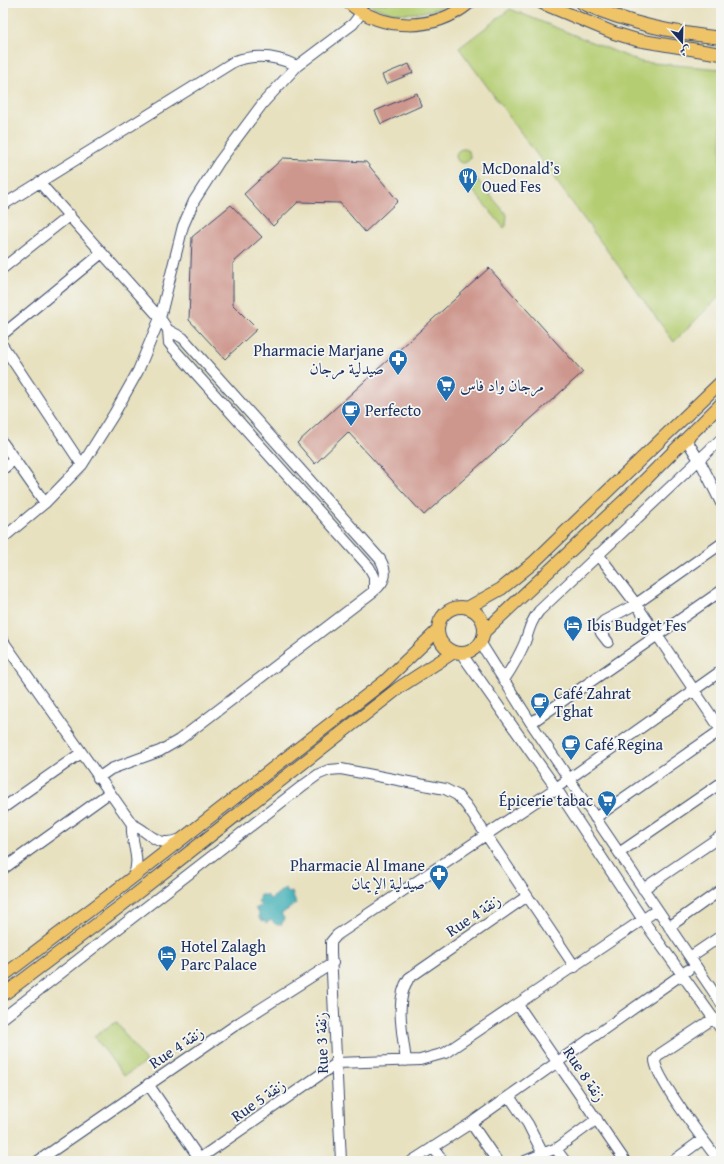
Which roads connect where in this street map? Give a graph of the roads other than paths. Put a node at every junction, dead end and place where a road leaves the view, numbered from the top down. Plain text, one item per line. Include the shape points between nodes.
1 (348, 3) edge
2 (469, 3) edge
3 (542, 3) edge
4 (582, 3) edge
5 (362, 12) junction
6 (721, 38) edge
7 (721, 54) edge
8 (297, 66) junction
9 (39, 182) junction
10 (3, 205) edge
11 (70, 215) junction
12 (102, 253) junction
13 (3, 268) edge
14 (160, 318) junction
15 (168, 330) junction
16 (3, 334) edge
17 (3, 346) edge
18 (721, 382) edge
19 (721, 404) edge
20 (686, 439) junction
21 (721, 439) edge
22 (3, 443) edge
23 (14, 460) junction
24 (699, 460) junction
25 (82, 465) junction
26 (3, 469) edge
27 (45, 503) junction
28 (721, 503) edge
29 (3, 538) edge
30 (721, 544) edge
31 (598, 554) junction
32 (374, 591) junction
33 (721, 591) edge
34 (636, 604) junction
35 (467, 608) junction
36 (438, 630) junction
37 (658, 636) junction
38 (482, 637) junction
39 (3, 641) edge
40 (608, 642) dead end
41 (457, 652) junction
42 (721, 671) edge
43 (504, 680) junction
44 (694, 690) junction
45 (531, 722) junction
46 (721, 730) edge
47 (81, 753) junction
48 (98, 778) junction
49 (569, 778) junction
50 (721, 783) edge
51 (556, 788) junction
52 (109, 793) junction
53 (3, 808) edge
54 (595, 818) junction
55 (132, 824) junction
56 (486, 834) junction
57 (186, 836) junction
58 (721, 836) edge
59 (619, 852) junction
60 (3, 869) edge
61 (134, 877) junction
62 (643, 889) junction
63 (721, 890) edge
64 (526, 896) junction
65 (657, 910) junction
66 (643, 920) junction
67 (669, 927) junction
68 (721, 936) edge
69 (692, 961) junction
70 (333, 963) junction
71 (575, 967) junction
72 (683, 973) junction
73 (3, 976) edge
74 (3, 995) edge
75 (721, 1003) edge
76 (518, 1005) junction
77 (3, 1018) edge
78 (714, 1018) junction
79 (721, 1029) edge
80 (406, 1061) junction
81 (558, 1062) junction
82 (337, 1063) junction
83 (148, 1084) junction
84 (509, 1096) junction
85 (597, 1119) junction
86 (471, 1123) junction
87 (703, 1139) junction
88 (433, 1147) junction
89 (556, 1149) junction
90 (543, 1154) junction
91 (199, 1160) edge
92 (38, 1161) edge
93 (341, 1161) edge
94 (412, 1161) edge
95 (443, 1161) edge
96 (497, 1161) edge
97 (525, 1161) edge
98 (565, 1161) edge
99 (625, 1161) edge
100 (673, 1161) edge
101 (719, 1161) edge

1 - 5 main road
2 - 5 main road via 446,17 420,24 387,22
3 - 7 main road via 637,40
4 - 6 main road via 652,28
5 - 8 street via 353,24
8 - 9 street via 264,56 235,61
8 - 14 street via 263,103 219,162 194,202 183,226
9 - 10 street
9 - 11 street
11 - 12 street
11 - 13 street
12 - 14 street
12 - 16 street
14 - 15 street
14 - 25 street via 138,371
15 - 32 street via 169,343 173,348 369,567 375,580
15 - 32 street via 183,338 380,559 386,575
17 - 25 street
18 - 35 main road via 533,563 501,589
19 - 20 main road
20 - 24 street
20 - 38 main road
21 - 24 street
22 - 23 street
23 - 26 street
23 - 27 street
24 - 28 street
24 - 31 street
25 - 27 street
27 - 29 street
30 - 34 street
31 - 34 street
31 - 43 street via 533,618 516,661
32 - 48 street via 179,740 154,754 110,769
33 - 37 street
34 - 37 street
34 - 40 street via 599,626
35 - 36 main road via 455,608 445,614
35 - 38 main road via 481,620
36 - 41 main road via 441,641
36 - 57 main road via 384,681
37 - 44 street
37 - 45 street
38 - 41 main road via 472,650
38 - 43 street
39 - 47 street
41 - 51 street
41 - 74 main road via 400,687
42 - 44 street
43 - 45 street
44 - 46 street
44 - 49 street
45 - 49 street
46 - 54 street
47 - 48 street
47 - 53 street
48 - 52 street
49 - 51 street
49 - 54 street
50 - 59 street
51 - 56 street
51 - 66 street
52 - 55 street
52 - 60 street
54 - 59 street
55 - 57 street via 159,842 176,841
55 - 61 street via 131,836 137,859
56 - 64 street, Rue 4 زنقة
56 - 70 street, Rue 3 زنقة via 344,929 331,942
56 - 77 street, Rue 4 زنقة via 457,795 445,789 357,771 341,769 324,772 294,792
57 - 61 main road
58 - 62 street
59 - 62 street
61 - 73 main road
62 - 65 street
63 - 67 street
64 - 71 street, Rue 4 زنقة
64 - 80 street, Rue 4 زنقة via 409,978 403,986 401,1010
65 - 66 street
65 - 67 street
66 - 71 street
66 - 72 street
67 - 69 street
68 - 69 street
69 - 72 street
69 - 75 street
70 - 82 street, Rue 3 زنقة
70 - 83 street, Rue 4 زنقة
71 - 76 street
72 - 78 street
72 - 81 street
76 - 80 street via 445,1053 431,1058
76 - 81 street, Rue 8 زنقة
78 - 79 street
78 - 87 street via 655,1060 659,1074
80 - 82 street
81 - 84 street
81 - 85 street, Rue 8 زنقة
82 - 91 street, Rue 5 زنقة
82 - 93 street, Rue 3 زنقة
83 - 91 street
83 - 92 street, Rue 4 زنقة
84 - 86 street
84 - 90 street via 528,1124
85 - 89 street
85 - 99 street, Rue 8 زنقة
86 - 88 street
86 - 96 street
87 - 100 street
87 - 101 street
88 - 94 street
88 - 95 street
89 - 90 street
89 - 98 street
90 - 97 street

